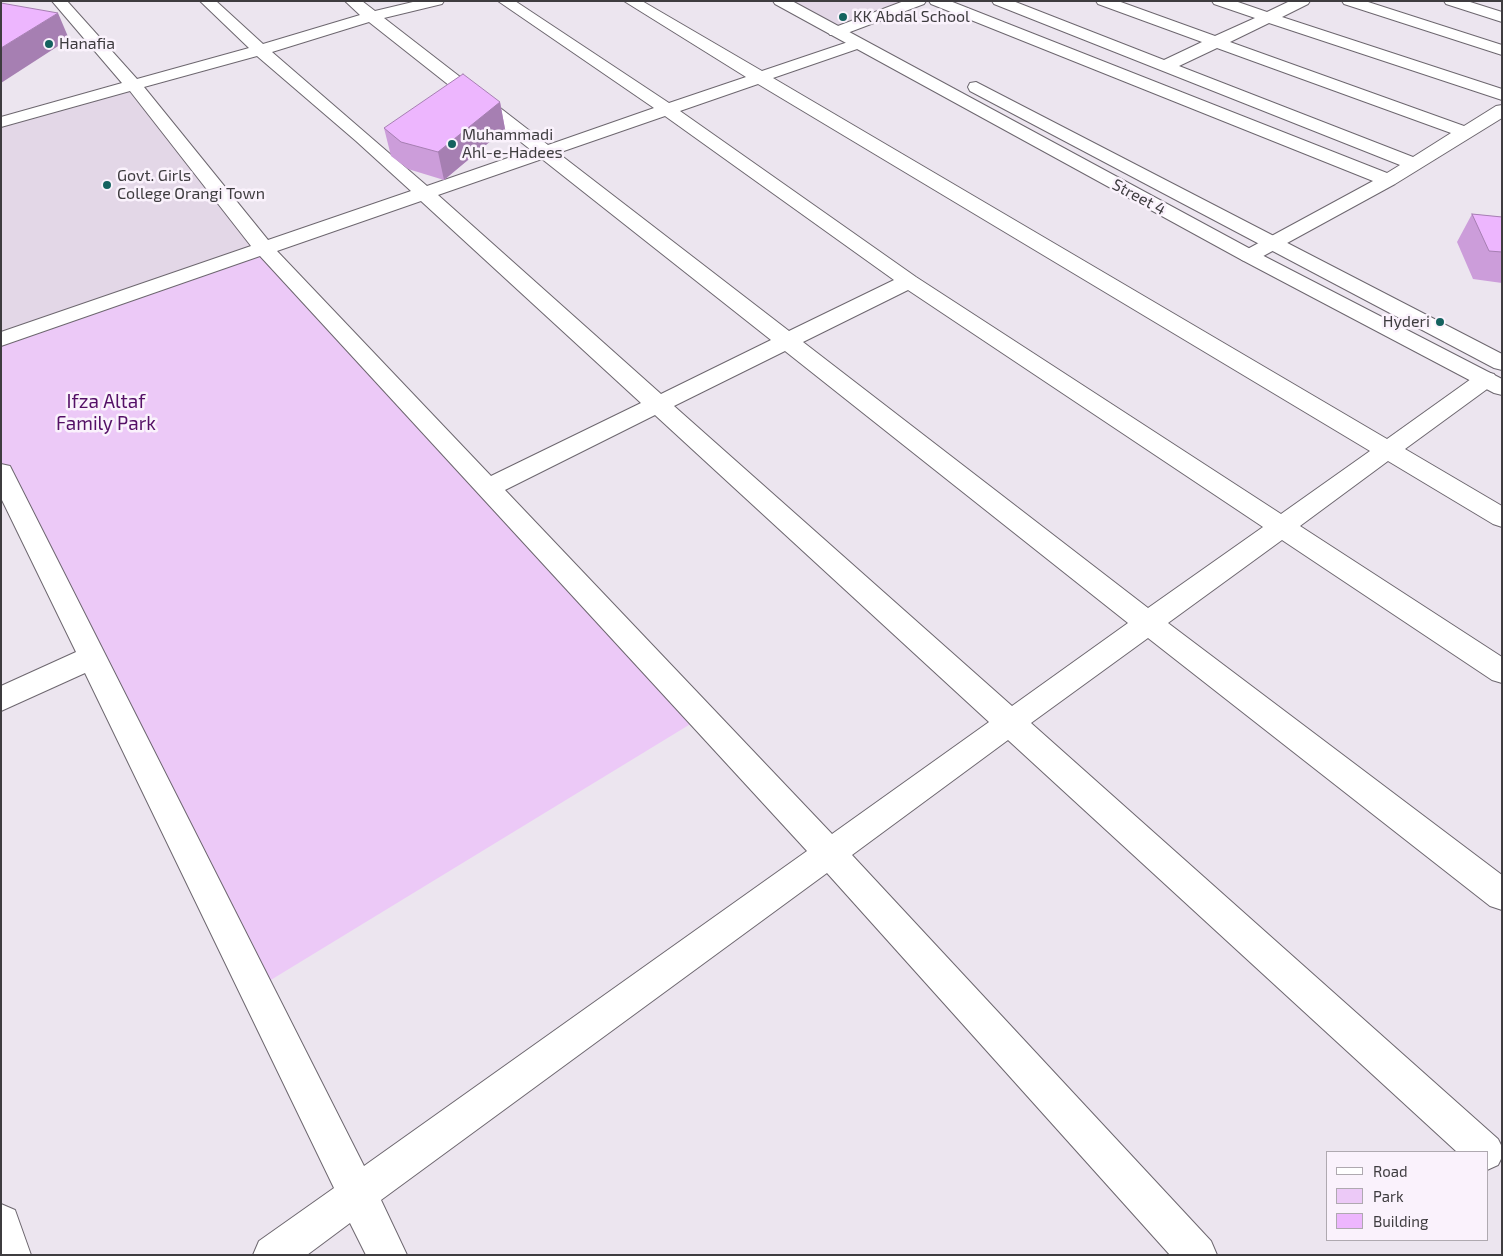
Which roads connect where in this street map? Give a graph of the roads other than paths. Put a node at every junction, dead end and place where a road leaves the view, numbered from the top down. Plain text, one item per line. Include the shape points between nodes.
1 (59, 1) edge
2 (207, 1) edge
3 (352, 1) edge
4 (437, 1) edge
5 (505, 1) edge
6 (631, 1) edge
7 (780, 1) edge
8 (814, 1) edge
9 (920, 1) edge
10 (936, 1) edge
11 (999, 1) edge
12 (1104, 1) edge
13 (1219, 1) edge
14 (1303, 1) edge
15 (1349, 1) edge
16 (1451, 1) edge
17 (370, 17) junction
18 (1502, 17) edge
19 (1269, 18) junction
20 (857, 25) junction
21 (836, 32) junction
22 (1215, 43) junction
23 (857, 44) junction
24 (260, 50) junction
25 (1502, 50) edge
26 (1164, 66) junction
27 (757, 77) junction
28 (134, 86) junction
29 (1502, 95) edge
30 (666, 109) junction
31 (1502, 110) edge
32 (1, 122) edge
33 (1464, 132) junction
34 (544, 152) junction
35 (1415, 164) junction
36 (1388, 180) junction
37 (423, 193) junction
38 (1272, 244) junction
39 (264, 248) junction
40 (1249, 256) junction
41 (909, 281) junction
42 (1, 339) edge
43 (787, 341) junction
44 (1496, 377) edge
45 (658, 404) junction
46 (1388, 450) junction
47 (1, 472) edge
48 (488, 488) junction
49 (1502, 518) edge
50 (1282, 527) junction
51 (1148, 623) junction
52 (92, 657) junction
53 (1502, 672) edge
54 (1, 699) edge
55 (1011, 723) junction
56 (830, 854) junction
57 (1502, 895) edge
58 (1484, 1151) edge
59 (1488, 1155) edge
60 (1502, 1168) edge
61 (357, 1194) junction
62 (1, 1224) edge
63 (11, 1255) edge
64 (273, 1255) edge
65 (387, 1255) edge
66 (1197, 1255) edge

1 - 28 street
2 - 24 street
3 - 17 street
4 - 17 street
5 - 30 street
6 - 27 street
7 - 21 street, Street 4
8 - 20 street, Street 4
9 - 20 street
10 - 36 street
11 - 26 street
12 - 22 street
13 - 19 street
14 - 19 street
15 - 25 street
16 - 18 street
17 - 24 street
17 - 34 street
19 - 22 street
19 - 29 street
20 - 21 street
20 - 38 street, Street 4
21 - 23 street, Street 4
22 - 26 street
22 - 33 street
23 - 27 street
23 - 40 street, Street 4
24 - 28 street
24 - 37 street
26 - 35 street
27 - 30 street
27 - 46 street
28 - 32 street
28 - 39 street
30 - 34 street
30 - 41 street
31 - 33 street
33 - 35 street
34 - 37 street
34 - 43 street
35 - 36 street
36 - 38 street
37 - 39 street
37 - 45 street
38 - 40 street
38 - 44 street, Street 4
39 - 42 street
39 - 48 street
40 - 44 street, Street 4
41 - 43 street
41 - 50 street
43 - 45 street
43 - 51 street
44 - 46 street
45 - 48 street
45 - 55 street
46 - 49 street
46 - 50 street
47 - 52 street
48 - 56 street
50 - 51 street
50 - 53 street
51 - 55 street
51 - 57 street
52 - 54 street
52 - 61 street
55 - 56 street
55 - 58 street
56 - 61 street
56 - 66 street
59 - 60 street
61 - 64 street
61 - 65 street
62 - 63 street

